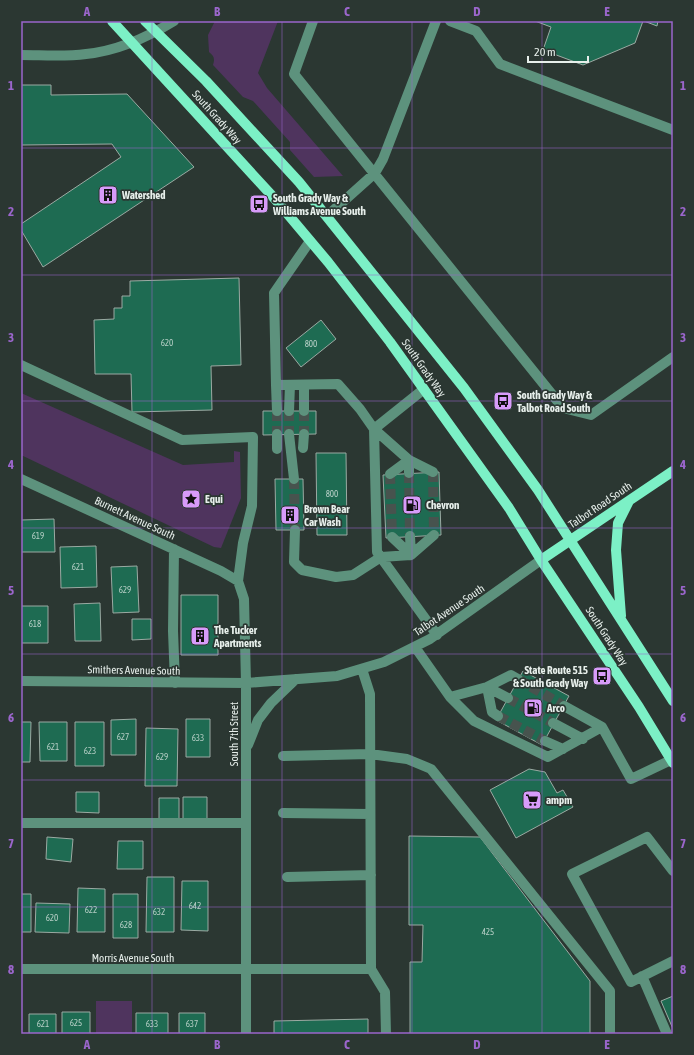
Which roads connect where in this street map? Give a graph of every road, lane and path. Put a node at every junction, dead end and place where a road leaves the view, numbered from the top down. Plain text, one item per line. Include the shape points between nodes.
1 (112, 21) edge
2 (145, 21) edge
3 (174, 21) edge
4 (313, 21) edge
5 (436, 21) edge
6 (450, 21) edge
7 (156, 32) junction
8 (132, 42) junction
9 (21, 55) edge
10 (673, 130) edge
11 (376, 173) junction
12 (327, 216) junction
13 (310, 241) junction
14 (673, 357) edge
15 (21, 365) edge
16 (276, 385) junction
17 (290, 385) junction
18 (304, 385) junction
19 (424, 389) junction
20 (277, 411) tunnel mouth
21 (289, 411) tunnel mouth
22 (304, 411) tunnel mouth
23 (374, 429) junction
24 (277, 434) tunnel mouth
25 (289, 434) tunnel mouth
26 (304, 434) tunnel mouth
27 (303, 448) dead end
28 (277, 450) dead end
29 (409, 460) junction
30 (673, 471) edge
31 (433, 472) dead end
32 (409, 473) tunnel mouth
33 (390, 474) dead end
34 (21, 479) edge
35 (294, 479) tunnel mouth
36 (630, 499) junction
37 (295, 530) tunnel mouth
38 (434, 535) dead end
39 (410, 536) tunnel mouth
40 (392, 537) tunnel mouth
41 (571, 540) junction
42 (174, 549) junction
43 (411, 555) junction
44 (381, 557) junction
45 (541, 560) junction
46 (238, 581) junction
47 (621, 618) junction
48 (437, 634) junction
49 (415, 647) junction
50 (362, 669) junction
51 (296, 679) junction
52 (518, 679) tunnel mouth
53 (21, 681) edge
54 (175, 682) junction
55 (246, 684) junction
56 (486, 687) junction
57 (450, 696) junction
58 (508, 698) tunnel mouth
59 (673, 701) edge
60 (564, 706) tunnel mouth
61 (498, 716) tunnel mouth
62 (553, 723) tunnel mouth
63 (602, 727) junction
64 (583, 739) junction
65 (545, 741) tunnel mouth
66 (563, 750) junction
67 (246, 751) junction
68 (370, 754) junction
69 (283, 756) dead end
70 (672, 761) edge
71 (283, 813) dead end
72 (370, 814) junction
73 (21, 823) edge
74 (246, 823) junction
75 (673, 871) edge
76 (371, 875) junction
77 (287, 877) dead end
78 (673, 961) edge
79 (21, 969) edge
80 (371, 969) junction
81 (245, 970) junction
82 (642, 976) junction
83 (246, 1034) edge
84 (386, 1034) edge
85 (610, 1034) edge
86 (667, 1034) edge

1 - 8 main road, South Grady Way
2 - 7 main road, South Grady Way
3 - 7 street
4 - 11 street via 294,74
5 - 11 street via 384,159
6 - 10 street via 476,31 500,64
7 - 8 street
7 - 12 main road, South Grady Way via 206,81
8 - 9 street via 86,54
8 - 13 main road, South Grady Way
11 - 12 street
11 - 14 street via 563,408 591,415
12 - 41 main road, South Grady Way via 468,393 529,475
13 - 16 street via 274,293
13 - 19 main road, South Grady Way
15 - 46 street, South 7th Street via 182,440 253,437 252,506 243,543
16 - 17 street
16 - 20 street
17 - 18 street
17 - 21 street
18 - 22 street
18 - 23 street via 338,384
19 - 23 street
19 - 45 main road, South Grady Way via 509,508
23 - 29 street
23 - 44 street via 378,552
24 - 28 street
25 - 35 street
26 - 27 street
29 - 31 street
29 - 32 street
29 - 33 street
30 - 36 main road, Talbot Road South
34 - 42 street, Burnett Avenue South
36 - 41 main road, Talbot Road South
36 - 47 main road via 618,523 616,550
37 - 44 street via 294,562 302,570 336,577 353,575
38 - 43 street
39 - 43 street
40 - 43 street
41 - 45 main road, Talbot Road South
41 - 47 main road, South Grady Way
42 - 46 street, Burnett Avenue South
42 - 54 street
43 - 44 street
44 - 48 street
45 - 48 street, Talbot Avenue South
45 - 70 main road, South Grady Way
46 - 55 street, South 7th Street via 244,599
47 - 59 main road, South Grady Way
48 - 49 street, Talbot Avenue South
49 - 50 street, Talbot Avenue South
49 - 57 street
50 - 51 street, Talbot Avenue South via 337,676
50 - 68 street via 370,694
51 - 55 street, Talbot Avenue South
51 - 67 street via 271,703 258,720
52 - 56 street via 512,675
53 - 54 street, Smithers Avenue South
54 - 55 street, Smithers Avenue South
55 - 67 street, South 7th Street
56 - 57 street
56 - 58 street
56 - 61 street via 492,712
57 - 66 street via 474,721 548,757
60 - 63 street
62 - 64 street
63 - 64 street
63 - 70 street via 632,779
64 - 66 street
65 - 66 street
67 - 74 street, South 7th Street
68 - 69 street
68 - 72 street
68 - 85 street via 407,759 431,769 610,991
71 - 72 street
72 - 76 street
73 - 74 street
74 - 81 street, South 7th Street
75 - 82 street via 647,837 572,874 631,982
76 - 77 street
76 - 80 street
78 - 82 street
79 - 81 street, Morris Avenue South
80 - 81 street, Morris Avenue South
80 - 84 street via 385,992
81 - 83 street, South 7th Street
82 - 86 street

